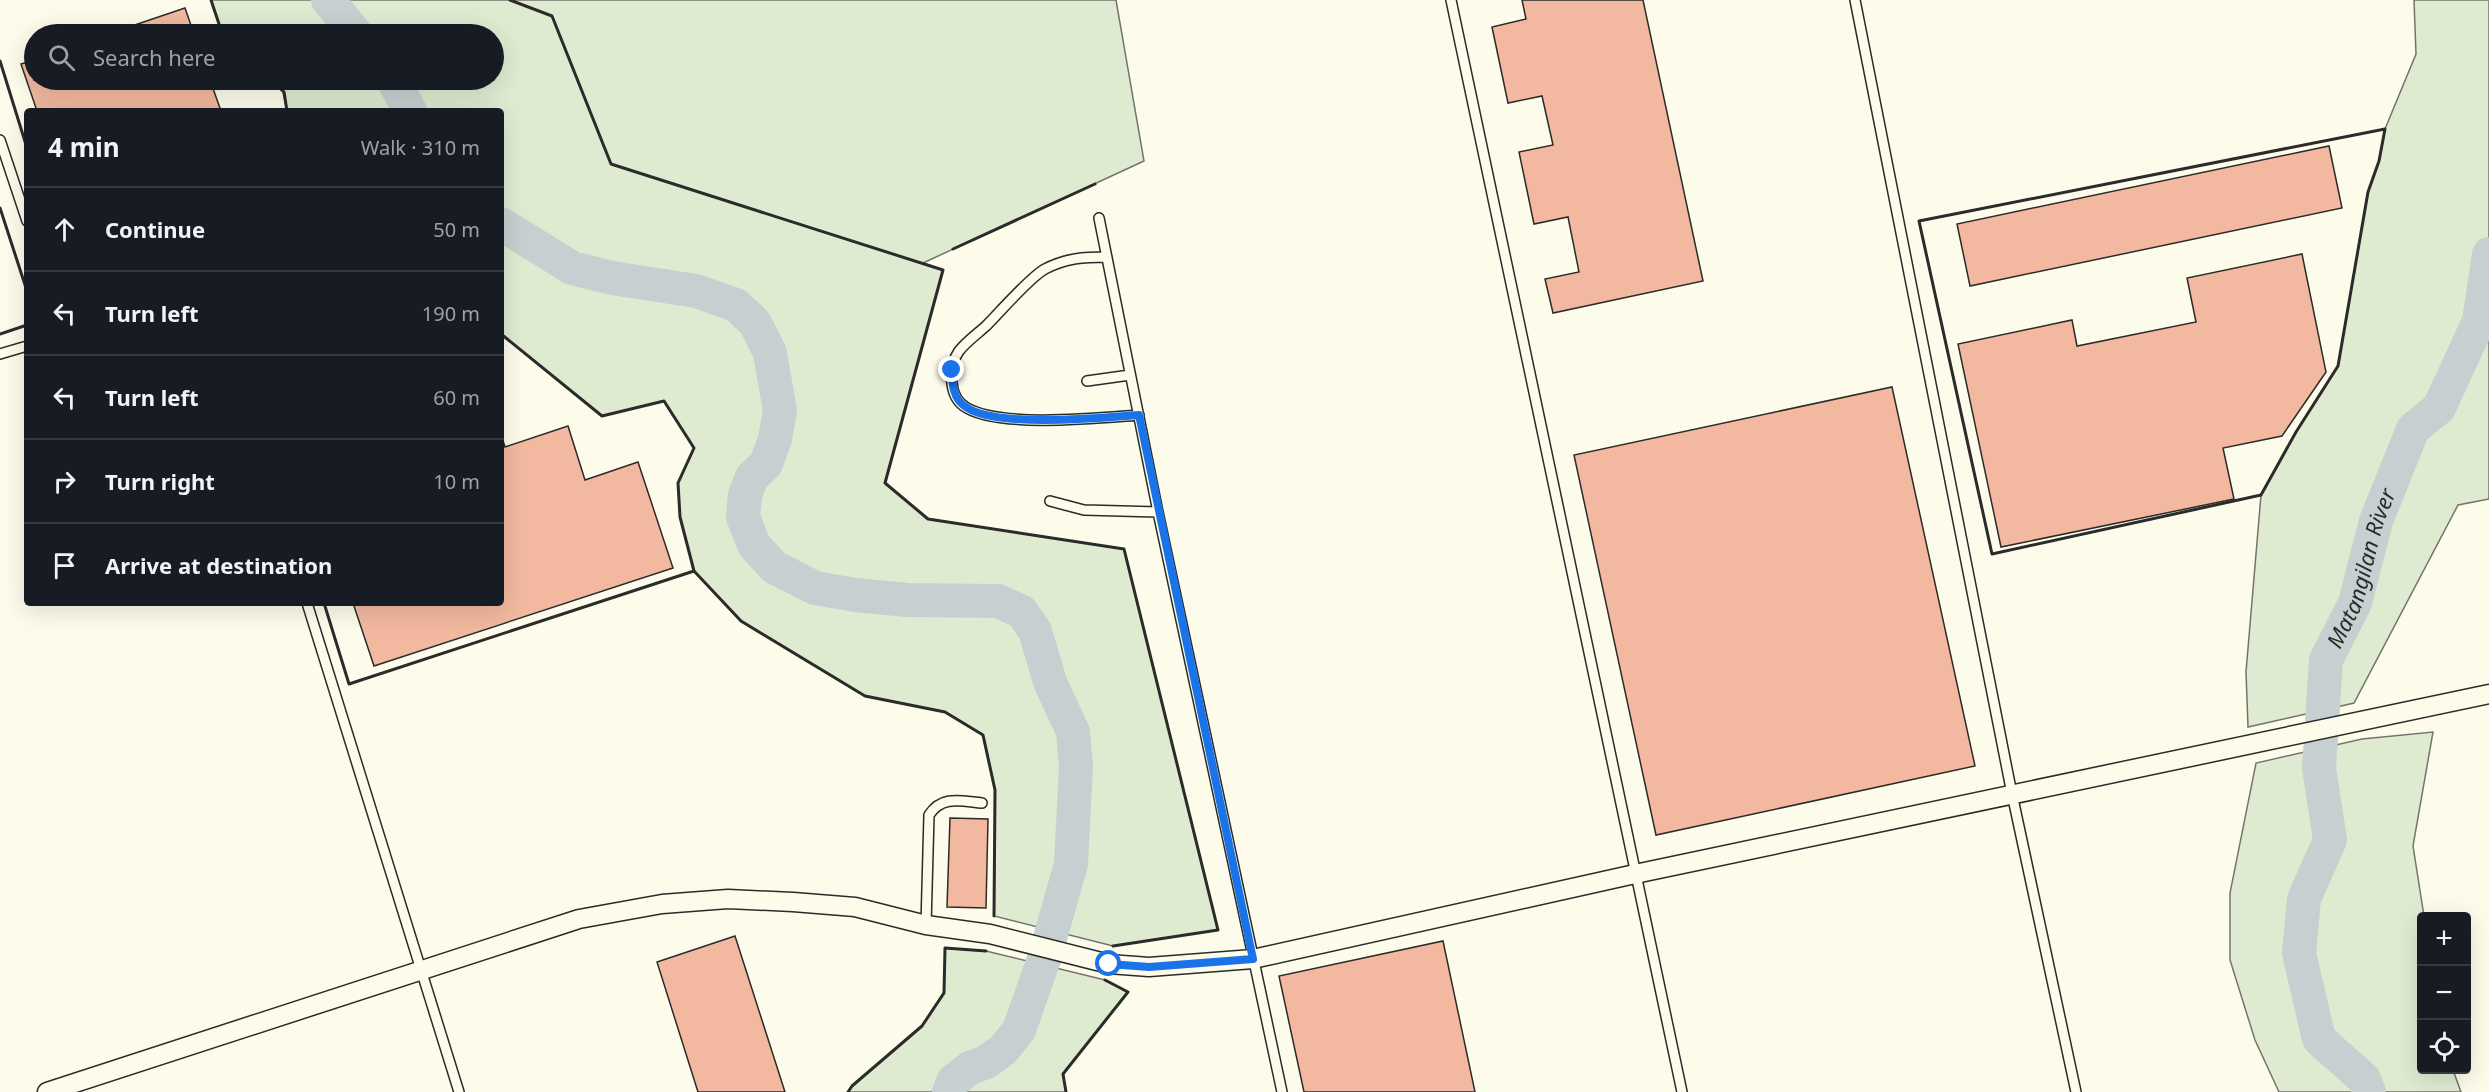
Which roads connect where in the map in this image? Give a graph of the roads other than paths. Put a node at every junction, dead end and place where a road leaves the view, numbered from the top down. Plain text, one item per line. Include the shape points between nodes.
1 (1451, 0) edge
2 (1855, 0) edge
3 (0, 140) edge
4 (24, 212) edge
5 (1099, 218) dead end
6 (1107, 257) junction
7 (24, 347) edge
8 (0, 354) edge
9 (1130, 375) junction
10 (1087, 381) dead end
11 (1139, 415) junction
12 (1050, 501) dead end
13 (1158, 512) junction
14 (308, 606) edge
15 (2489, 694) edge
16 (2012, 794) junction
17 (982, 802) dead end
18 (1635, 874) junction
19 (926, 925) junction
20 (1253, 959) junction
21 (420, 972) junction
22 (48, 1092) edge
23 (459, 1092) edge
24 (1282, 1092) edge
25 (1682, 1092) edge
26 (2076, 1092) edge

1 - 18 lane
2 - 16 lane
3 - 4 lane
5 - 6 lane
6 - 9 lane
6 - 11 lane via 1076,257 1042,271 958,352 952,385 958,400 967,408 988,415 1084,419
7 - 8 lane
9 - 10 lane
9 - 11 lane
11 - 13 lane
12 - 13 lane via 1084,510
13 - 20 lane
14 - 21 lane
15 - 16 street
16 - 18 street
16 - 26 lane
17 - 19 lane via 942,802 929,815
18 - 20 street
18 - 25 lane
19 - 20 street via 990,934 1109,964 1149,967
19 - 21 street via 855,907 728,899 662,904 579,919
20 - 24 lane
21 - 22 street
21 - 23 lane

